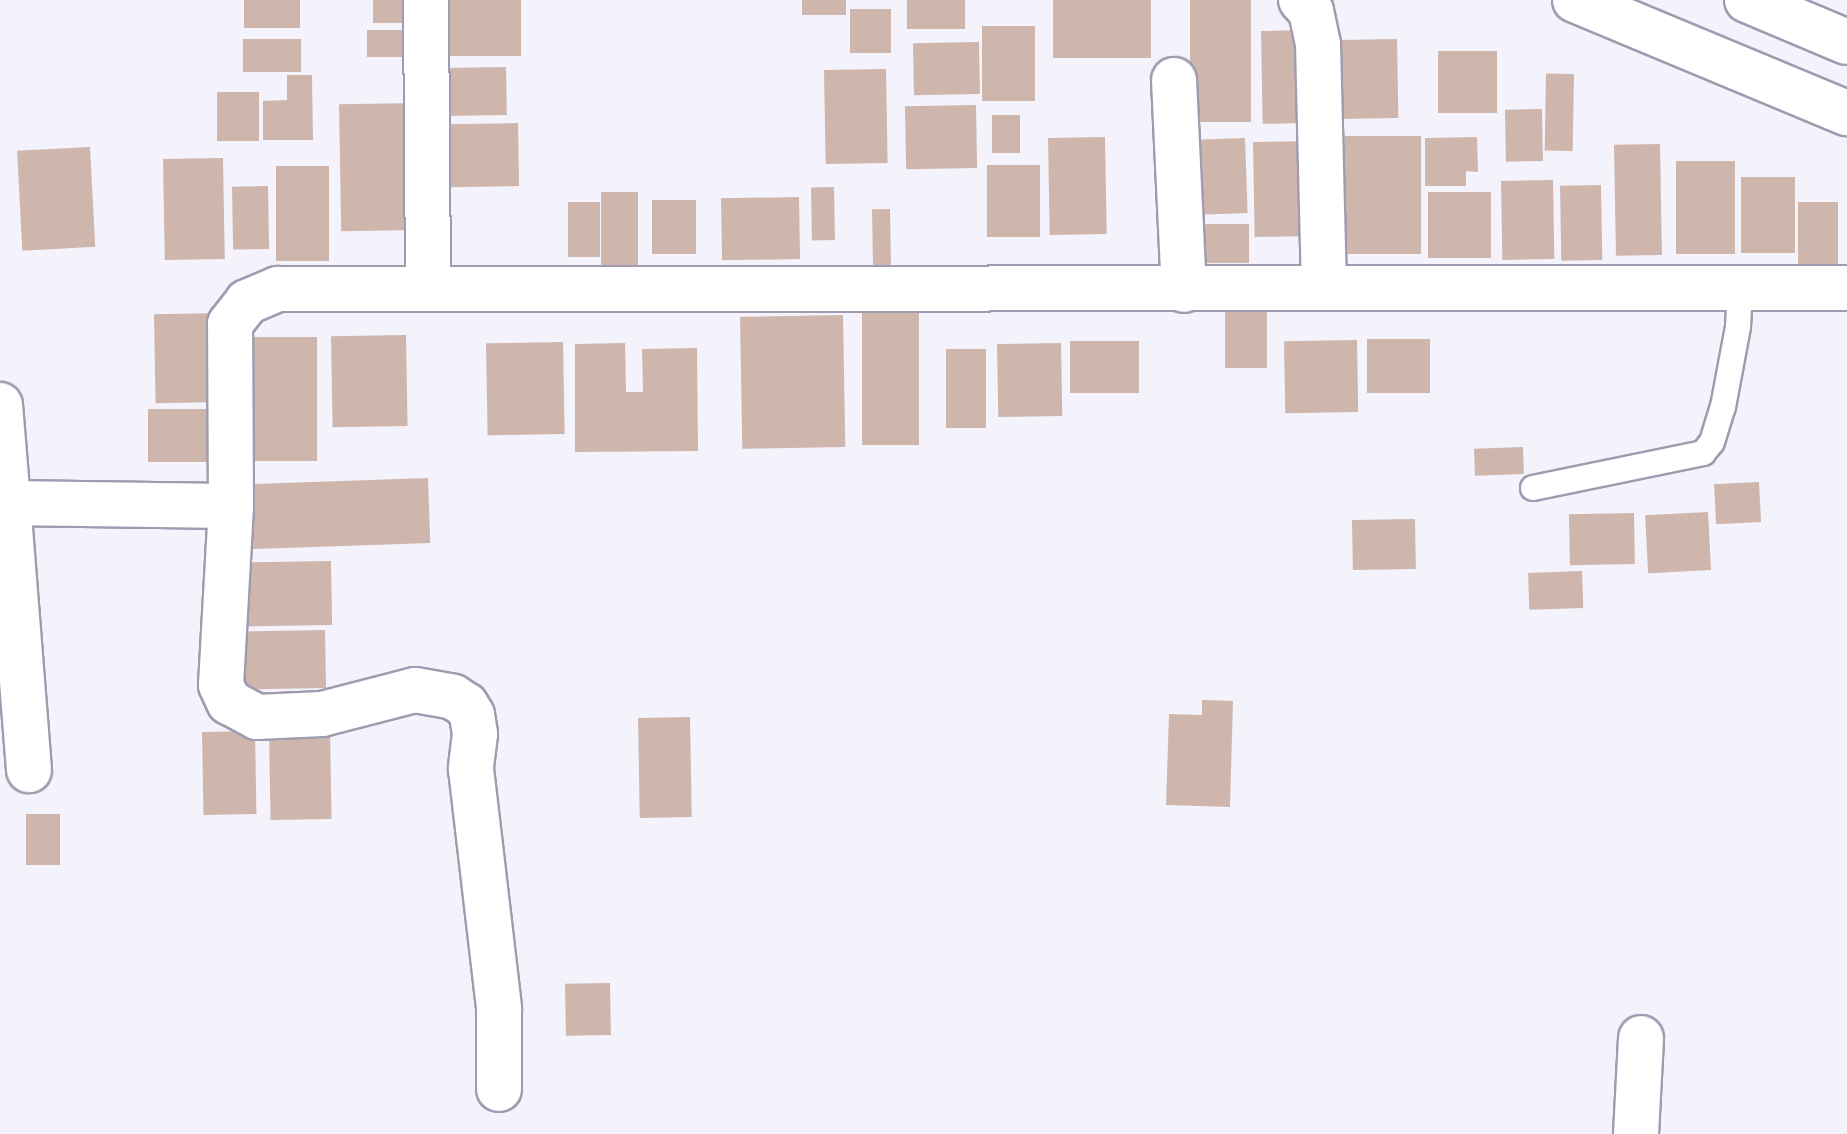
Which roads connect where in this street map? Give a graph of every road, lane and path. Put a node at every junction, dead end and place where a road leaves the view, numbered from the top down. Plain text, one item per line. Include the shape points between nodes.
1 (426, 0) edge
2 (1301, 0) edge
3 (1575, 0) edge
4 (1747, 0) edge
5 (1847, 42) edge
6 (1174, 80) dead end
7 (1847, 113) edge
8 (1324, 288) junction
9 (1740, 288) junction
10 (1847, 288) edge
11 (428, 289) junction
12 (1184, 290) junction
13 (0, 405) edge
14 (1533, 488) dead end
15 (231, 506) junction
16 (4, 507) edge
17 (29, 770) dead end
18 (1641, 1038) dead end
19 (499, 1089) dead end
20 (1636, 1134) edge

1 - 11 main road
2 - 8 main road via 1311,11 1318,44
3 - 7 main road
4 - 5 main road
6 - 12 main road
8 - 9 main road
8 - 12 main road
9 - 10 main road
9 - 14 lane via 1723,407 1703,453
11 - 12 main road
11 - 15 main road via 278,289 247,302 230,324
13 - 16 main road
15 - 16 main road
15 - 19 main road via 221,685 229,702 257,717 322,714 415,690 453,697 472,715 471,769 499,1009
16 - 17 main road
18 - 20 main road

